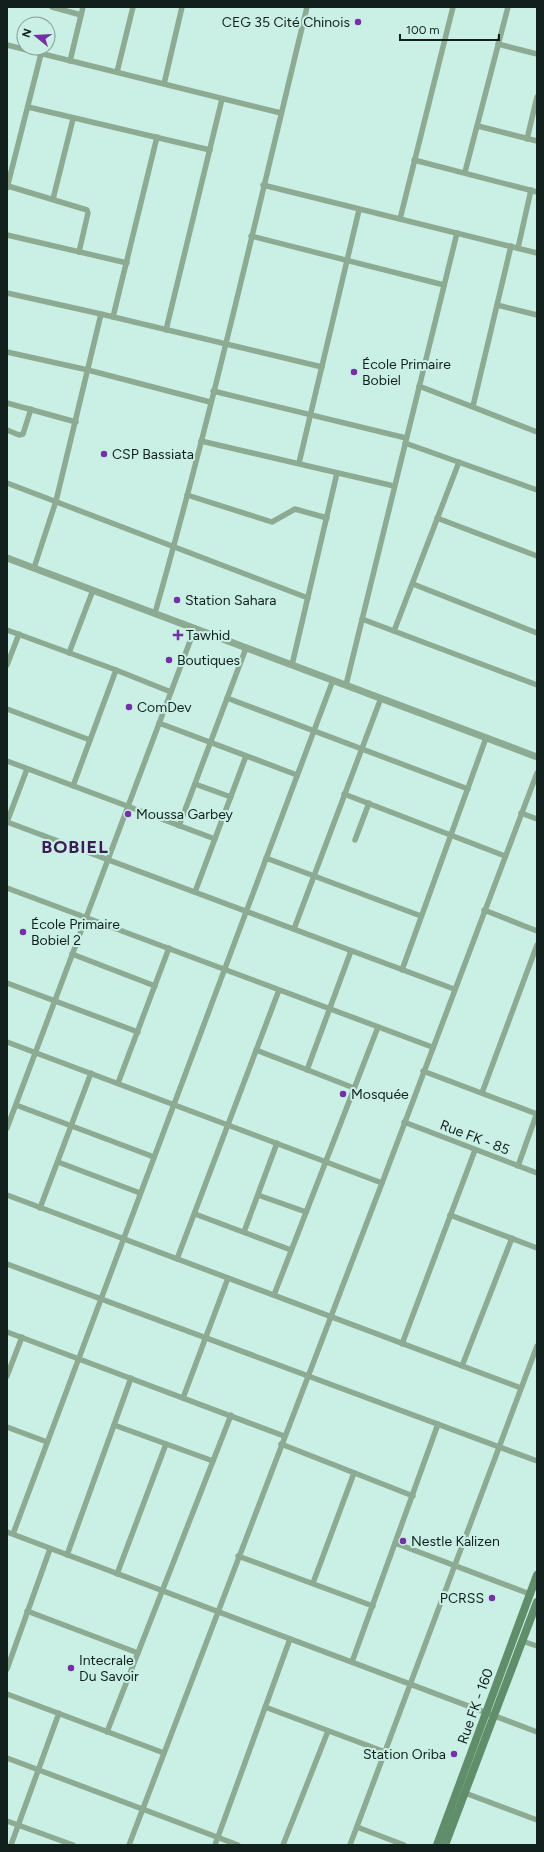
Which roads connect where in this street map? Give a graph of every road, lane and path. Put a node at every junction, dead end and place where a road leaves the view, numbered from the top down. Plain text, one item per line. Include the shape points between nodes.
1 (52, 7) edge
2 (83, 7) edge
3 (133, 7) edge
4 (182, 7) edge
5 (307, 7) edge
6 (453, 7) edge
7 (508, 7) edge
8 (81, 15) junction
9 (498, 44) junction
10 (537, 54) edge
11 (41, 56) edge
12 (49, 56) edge
13 (70, 61) junction
14 (117, 72) junction
15 (164, 84) junction
16 (537, 97) edge
17 (222, 99) junction
18 (28, 107) junction
19 (281, 113) junction
20 (73, 119) junction
21 (478, 126) junction
22 (157, 137) junction
23 (526, 139) junction
24 (537, 141) edge
25 (210, 150) junction
26 (414, 160) junction
27 (465, 172) junction
28 (263, 185) junction
29 (7, 187) edge
30 (534, 191) edge
31 (53, 199) junction
32 (359, 210) junction
33 (400, 219) junction
34 (457, 233) junction
35 (7, 235) edge
36 (251, 236) junction
37 (514, 247) junction
38 (80, 252) junction
39 (537, 253) edge
40 (347, 260) junction
41 (127, 263) junction
42 (444, 285) junction
43 (7, 293) edge
44 (497, 305) junction
45 (102, 314) junction
46 (537, 315) edge
47 (113, 317) junction
48 (166, 330) junction
49 (224, 344) junction
50 (7, 352) edge
51 (322, 367) junction
52 (88, 370) junction
53 (419, 386) junction
54 (213, 391) junction
55 (210, 402) junction
56 (7, 403) edge
57 (473, 406) junction
58 (31, 409) junction
59 (311, 414) junction
60 (76, 422) junction
61 (7, 430) edge
62 (537, 432) edge
63 (201, 441) junction
64 (406, 441) junction
65 (459, 462) junction
66 (299, 463) junction
67 (337, 473) junction
68 (7, 483) edge
69 (394, 486) junction
70 (537, 490) edge
71 (187, 496) junction
72 (56, 501) junction
73 (327, 518) junction
74 (438, 518) junction
75 (174, 547) junction
76 (537, 556) edge
77 (7, 558) edge
78 (34, 568) junction
79 (413, 584) junction
80 (93, 590) junction
81 (308, 598) junction
82 (155, 613) junction
83 (362, 619) junction
84 (194, 628) junction
85 (7, 630) edge
86 (394, 631) junction
87 (537, 633) edge
88 (19, 634) junction
89 (246, 648) junction
90 (69, 653) junction
91 (7, 665) edge
92 (292, 665) junction
93 (116, 670) junction
94 (333, 680) junction
95 (346, 685) junction
96 (537, 685) edge
97 (171, 692) junction
98 (227, 698) junction
99 (381, 698) junction
100 (7, 709) edge
101 (159, 723) junction
102 (314, 730) junction
103 (486, 738) junction
104 (90, 740) junction
105 (210, 742) junction
106 (362, 748) junction
107 (246, 756) junction
108 (537, 757) edge
109 (7, 761) edge
110 (27, 769) junction
111 (537, 773) edge
112 (297, 775) junction
113 (195, 784) junction
114 (73, 786) junction
115 (468, 789) junction
116 (344, 794) junction
117 (231, 797) junction
118 (369, 803) junction
119 (128, 806) junction
120 (521, 813) junction
121 (537, 819) edge
122 (7, 822) edge
123 (179, 826) junction
124 (451, 835) junction
125 (215, 839) junction
126 (355, 840) dead end
127 (505, 856) junction
128 (266, 858) junction
129 (108, 860) junction
130 (313, 875) junction
131 (7, 888) edge
132 (195, 892) junction
133 (484, 910) junction
134 (246, 912) junction
135 (421, 916) junction
136 (86, 917) junction
137 (294, 929) junction
138 (537, 931) edge
139 (537, 945) edge
140 (169, 948) junction
141 (351, 951) junction
142 (72, 954) junction
143 (224, 969) junction
144 (402, 970) junction
145 (7, 983) edge
146 (155, 986) junction
147 (454, 989) junction
148 (279, 990) junction
149 (55, 1001) junction
150 (330, 1009) junction
151 (378, 1027) junction
152 (138, 1032) junction
153 (7, 1042) edge
154 (432, 1047) junction
155 (256, 1050) junction
156 (36, 1052) junction
157 (307, 1070) junction
158 (423, 1071) junction
159 (91, 1073) junction
160 (118, 1084) junction
161 (354, 1088) junction
162 (482, 1093) junction
163 (174, 1104) junction
164 (16, 1105) junction
165 (537, 1113) edge
166 (404, 1122) junction
167 (229, 1125) junction
168 (71, 1126) junction
169 (7, 1128) edge
170 (277, 1143) junction
171 (475, 1150) junction
172 (154, 1157) junction
173 (325, 1161) junction
174 (58, 1162) junction
175 (518, 1166) junction
176 (537, 1173) edge
177 (382, 1183) junction
178 (140, 1193) junction
179 (258, 1194) junction
180 (7, 1195) edge
181 (40, 1208) junction
182 (306, 1212) junction
183 (195, 1214) junction
184 (450, 1215) junction
185 (244, 1232) junction
186 (512, 1238) junction
187 (123, 1239) junction
188 (537, 1248) edge
189 (291, 1250) junction
190 (177, 1259) junction
191 (7, 1264) edge
192 (228, 1278) junction
193 (274, 1295) junction
194 (101, 1299) junction
195 (330, 1316) junction
196 (7, 1332) edge
197 (22, 1337) junction
198 (205, 1338) junction
199 (402, 1344) junction
200 (537, 1346) edge
201 (79, 1358) junction
202 (462, 1366) junction
203 (7, 1376) edge
204 (307, 1376) junction
205 (131, 1378) junction
206 (521, 1388) junction
207 (183, 1398) junction
208 (231, 1415) junction
209 (438, 1424) junction
210 (114, 1425) junction
211 (7, 1427) edge
212 (284, 1436) junction
213 (47, 1442) junction
214 (166, 1444) junction
215 (281, 1444) junction
216 (499, 1446) junction
217 (537, 1460) edge
218 (213, 1461) junction
219 (354, 1473) junction
220 (413, 1496) junction
221 (10, 1533) edge
222 (395, 1543) junction
223 (50, 1549) junction
224 (67, 1555) junction
225 (238, 1556) junction
226 (455, 1566) junction
227 (117, 1574) junction
228 (537, 1575) edge
229 (313, 1583) junction
230 (162, 1591) junction
231 (530, 1594) junction
232 (537, 1602) edge
233 (373, 1606) junction
234 (27, 1611) junction
235 (217, 1612) junction
236 (290, 1638) junction
237 (522, 1641) junction
238 (537, 1646) edge
239 (138, 1653) junction
240 (352, 1662) junction
241 (7, 1669) edge
242 (411, 1684) junction
243 (7, 1694) edge
244 (265, 1707) junction
245 (486, 1712) junction
246 (59, 1713) junction
247 (494, 1715) junction
248 (328, 1731) junction
249 (107, 1732) junction
250 (537, 1732) edge
251 (385, 1752) junction
252 (164, 1753) junction
253 (7, 1758) edge
254 (38, 1770) junction
255 (465, 1793) junction
256 (142, 1809) junction
257 (537, 1820) edge
258 (7, 1821) edge
259 (18, 1825) junction
260 (357, 1827) junction
261 (218, 1838) junction
262 (63, 1843) edge
263 (11, 1845) edge
264 (73, 1845) edge
265 (128, 1845) edge
266 (215, 1845) edge
267 (238, 1845) edge
268 (283, 1845) edge
269 (350, 1845) edge
270 (404, 1845) edge
271 (436, 1845) edge
272 (445, 1845) edge

1 - 8 street
2 - 8 street
3 - 14 street
4 - 15 street
5 - 19 street
6 - 26 street
7 - 9 street
8 - 13 street
9 - 10 street
9 - 21 street
11 - 18 street
12 - 13 street
13 - 14 street
14 - 15 street
15 - 17 street
16 - 23 street
17 - 19 street
17 - 25 street
18 - 20 street
18 - 29 street
19 - 28 street
20 - 22 street
20 - 31 street
21 - 23 street
21 - 27 street
22 - 25 street
22 - 41 street
23 - 24 street
25 - 48 street
26 - 27 street
26 - 33 street
27 - 30 street
28 - 32 street
28 - 36 street
29 - 31 street
30 - 37 street
31 - 38 street via 88,211
32 - 33 street
32 - 40 street
33 - 34 street
34 - 37 street
34 - 42 street
35 - 38 street
36 - 40 street
36 - 49 street
37 - 39 street
37 - 44 street
38 - 41 street
40 - 42 street
40 - 51 street
41 - 47 street
42 - 53 street
43 - 45 street
44 - 46 street
44 - 57 street
45 - 47 street
45 - 52 street
47 - 48 street
48 - 49 street
49 - 51 street
49 - 54 street
50 - 52 street
51 - 59 street
52 - 55 street
52 - 60 street
53 - 57 street
53 - 64 street
54 - 55 street
54 - 59 street
55 - 63 street
56 - 58 street
57 - 62 street
58 - 60 street
58 - 61 street via 23,434
59 - 64 street
59 - 66 street
60 - 72 street
63 - 66 street
63 - 71 street
64 - 65 street
64 - 69 street
65 - 70 street
65 - 74 street
66 - 67 street
67 - 69 street
67 - 73 street
68 - 72 street
69 - 83 street
71 - 73 street via 272,522 295,510
71 - 75 street
72 - 75 street
72 - 78 street
73 - 81 street
74 - 76 street
74 - 79 street
75 - 81 street
75 - 82 street
77 - 78 street
78 - 80 street
79 - 86 street
79 - 87 street
80 - 82 street
80 - 90 street
81 - 92 street
82 - 84 street
83 - 86 street
83 - 95 street
84 - 89 street
84 - 97 street
85 - 88 street
86 - 96 street
88 - 90 street
88 - 91 street
89 - 92 street
89 - 98 street
90 - 93 street
92 - 94 street
93 - 97 street
93 - 104 street
94 - 95 street
94 - 102 street
95 - 99 street
97 - 101 street
98 - 102 street
98 - 105 street
99 - 103 street
99 - 106 street
100 - 104 street
101 - 105 street
101 - 119 street
102 - 106 street
102 - 112 street
103 - 108 street
103 - 115 street
104 - 114 street
105 - 107 street
105 - 113 street
106 - 115 street
106 - 116 street
107 - 112 street
107 - 117 street
109 - 110 street
110 - 114 street
110 - 122 street
111 - 120 street
112 - 128 street
113 - 117 street
113 - 123 street
114 - 119 street
115 - 124 street
116 - 118 street
116 - 130 street
117 - 125 street
118 - 124 street
118 - 126 street
119 - 123 street
119 - 129 street
120 - 121 street
120 - 127 street
122 - 129 street
123 - 125 street
124 - 127 street
124 - 135 street
125 - 132 street
127 - 133 street
128 - 130 street
128 - 134 street
129 - 132 street
129 - 136 street
130 - 135 street
130 - 137 street
131 - 136 street
132 - 134 street
133 - 138 street
133 - 147 street
134 - 137 street
134 - 143 street
135 - 144 street
136 - 140 street
136 - 142 street
137 - 141 street
139 - 162 street
140 - 143 street
140 - 146 street
141 - 144 street
141 - 150 street
142 - 146 street
142 - 149 street
143 - 148 street
143 - 163 street
144 - 147 street
145 - 149 street
146 - 152 street
147 - 154 street
148 - 150 street
148 - 155 street
149 - 152 street
149 - 156 street
150 - 151 street
150 - 157 street
151 - 154 street
151 - 161 street
152 - 160 street
153 - 156 street
154 - 158 street
155 - 157 street
155 - 167 street
156 - 159 street
156 - 164 street
157 - 161 street
158 - 162 street
158 - 166 street
159 - 160 street
159 - 168 street
160 - 163 street
161 - 173 street
162 - 165 street
163 - 167 street
163 - 172 street
164 - 168 street
164 - 169 street
165 - 175 street
166 - 171 street, Rue FK - 85
166 - 177 street
167 - 170 street
167 - 183 street
168 - 172 street
168 - 174 street
170 - 173 street
170 - 179 street
171 - 175 street, Rue FK - 85
171 - 184 street
172 - 178 street
173 - 177 street
173 - 182 street
174 - 178 street
174 - 181 street
175 - 176 street, Rue FK - 85
177 - 195 street
178 - 187 street
179 - 182 street
179 - 185 street
180 - 181 street
181 - 187 street
182 - 189 street
183 - 185 street
183 - 190 street
184 - 186 street
184 - 199 street
185 - 189 street
186 - 188 street
186 - 202 street
187 - 190 street
187 - 194 street
189 - 193 street
190 - 192 street
191 - 194 street
192 - 193 street
192 - 198 street
193 - 195 street
194 - 198 street
194 - 201 street
195 - 199 street
195 - 204 street
196 - 197 street
197 - 201 street
197 - 203 street
198 - 204 street
198 - 207 street
199 - 202 street
200 - 206 street
201 - 205 street
201 - 213 street
202 - 206 street
204 - 209 street
204 - 212 street
205 - 207 street
205 - 210 street
206 - 216 street
207 - 208 street
208 - 212 street
208 - 218 street
209 - 216 street
209 - 220 street
210 - 214 street
210 - 224 street
211 - 213 street
212 - 215 street
213 - 221 street
214 - 218 street
214 - 227 street
215 - 219 street
215 - 225 street
216 - 217 street
216 - 226 street
218 - 230 street
219 - 220 street
219 - 229 street
220 - 222 street
221 - 223 street
222 - 226 street
222 - 233 street
223 - 224 street
223 - 234 street
224 - 227 street
225 - 229 street
225 - 235 street
226 - 231 street
226 - 242 street
227 - 230 street
228 - 231 main road, Rue FK - 160
229 - 233 street
230 - 235 street
230 - 239 street
231 - 245 main road, Rue FK - 160
232 - 237 main road, Rue FK - 160
233 - 240 street
234 - 239 street
234 - 241 street
235 - 236 street
235 - 252 street
236 - 240 street
236 - 244 street
237 - 238 street
237 - 247 main road, Rue FK - 160
239 - 249 street
240 - 242 street
242 - 245 street
242 - 251 street
243 - 246 street
244 - 248 street
244 - 261 street
245 - 247 street
245 - 271 main road, Rue FK - 160
246 - 249 street
246 - 254 street
247 - 250 street
247 - 255 main road, Rue FK - 160
248 - 251 street
248 - 268 street
249 - 252 street
251 - 260 street
252 - 256 street
253 - 254 street
254 - 256 street
254 - 259 street
255 - 257 street
255 - 272 main road, Rue FK - 160
256 - 261 street
256 - 265 street
258 - 259 street
259 - 262 street
259 - 263 street
260 - 269 street
260 - 270 street
261 - 266 street
261 - 267 street
262 - 264 street

